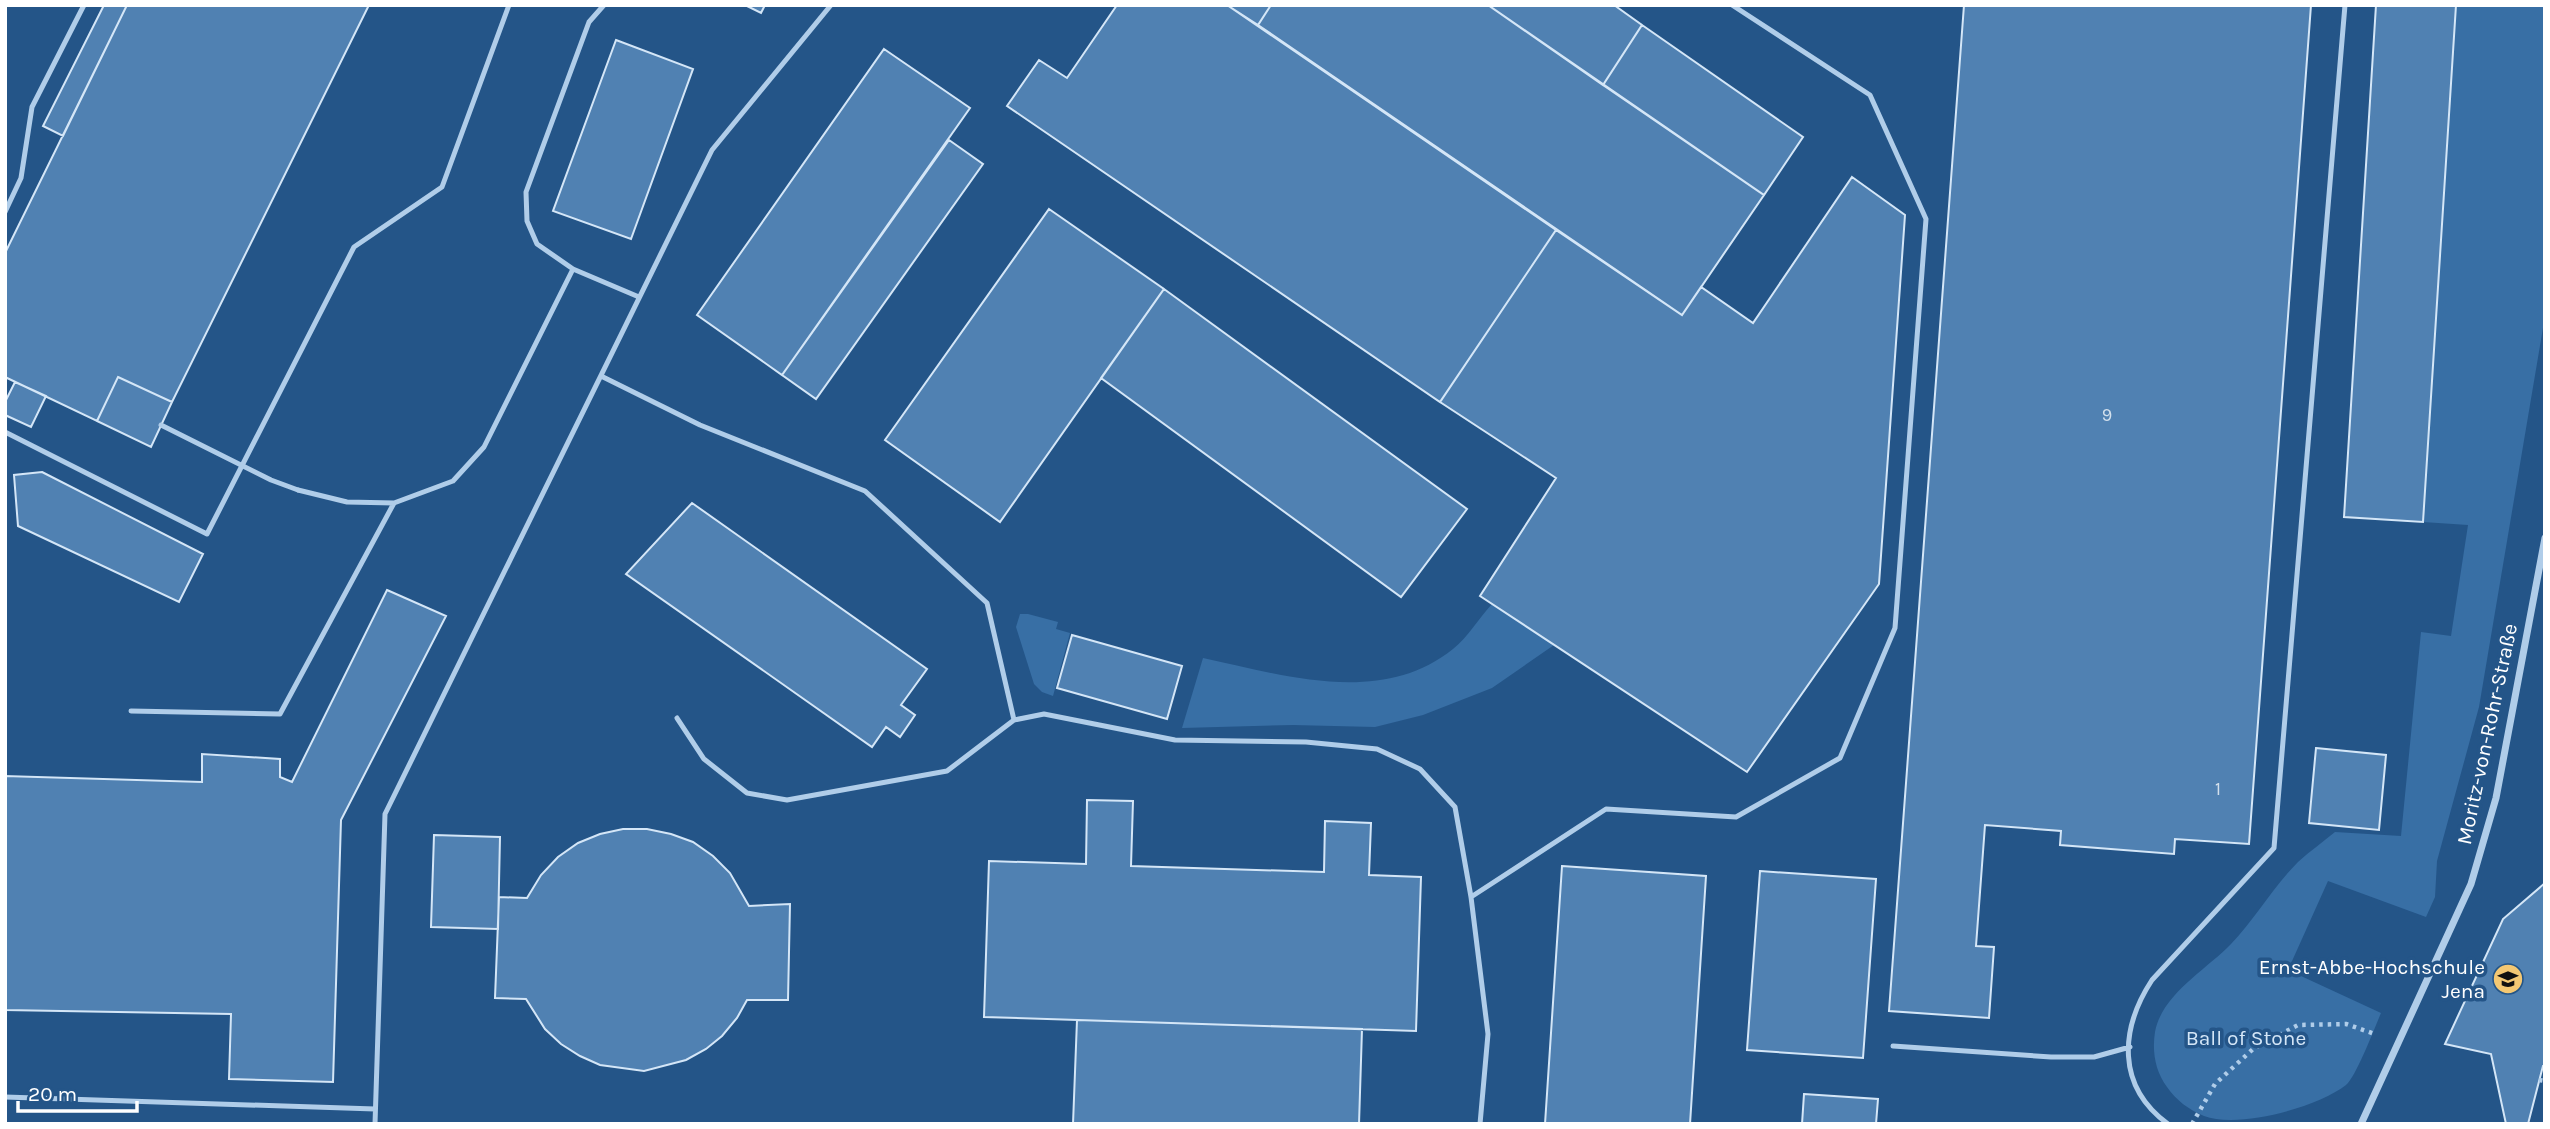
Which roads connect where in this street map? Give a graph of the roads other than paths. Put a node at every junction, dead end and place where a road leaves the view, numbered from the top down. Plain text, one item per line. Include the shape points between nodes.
1 (85, 5) edge
2 (509, 5) edge
3 (604, 5) edge
4 (831, 5) edge
5 (1732, 5) edge
6 (2345, 5) edge
7 (5, 212) edge
8 (573, 269) junction
9 (639, 297) junction
10 (601, 376) junction
11 (161, 425) dead end
12 (5, 432) edge
13 (394, 503) junction
14 (2545, 538) edge
15 (131, 711) dead end
16 (677, 718) dead end
17 (1014, 720) junction
18 (1471, 897) junction
19 (1893, 1046) dead end
20 (2130, 1047) junction
21 (5, 1097) edge
22 (375, 1109) junction
23 (375, 1124) edge
24 (1480, 1124) edge
25 (2168, 1124) edge
26 (2361, 1124) edge

1 - 7 lane via 32,107 21,178
2 - 12 lane via 442,187 354,247 207,534
3 - 8 lane via 589,22 526,192 527,221 537,244
4 - 9 lane via 712,150
5 - 18 lane via 1870,95 1926,219 1895,628 1840,758 1736,817 1606,809
6 - 20 lane via 2274,848 2152,980 2133,1020
8 - 9 lane
8 - 13 lane via 484,447 453,481
9 - 10 lane
10 - 17 lane via 700,425 865,491 987,603
10 - 22 lane via 384,814
11 - 13 lane, bridge via 271,480 347,502
13 - 15 lane via 280,714
14 - 26 street, Moritz-von-Rohr-Straße via 2496,798 2474,872
16 - 17 lane via 704,759 747,793 787,800 947,771
17 - 18 lane via 1044,714 1175,740 1377,748 1420,769 1455,807
18 - 24 lane via 1488,1034
19 - 20 lane via 2051,1057 2094,1057
20 - 25 lane via 2134,1087
21 - 22 lane
22 - 23 lane

